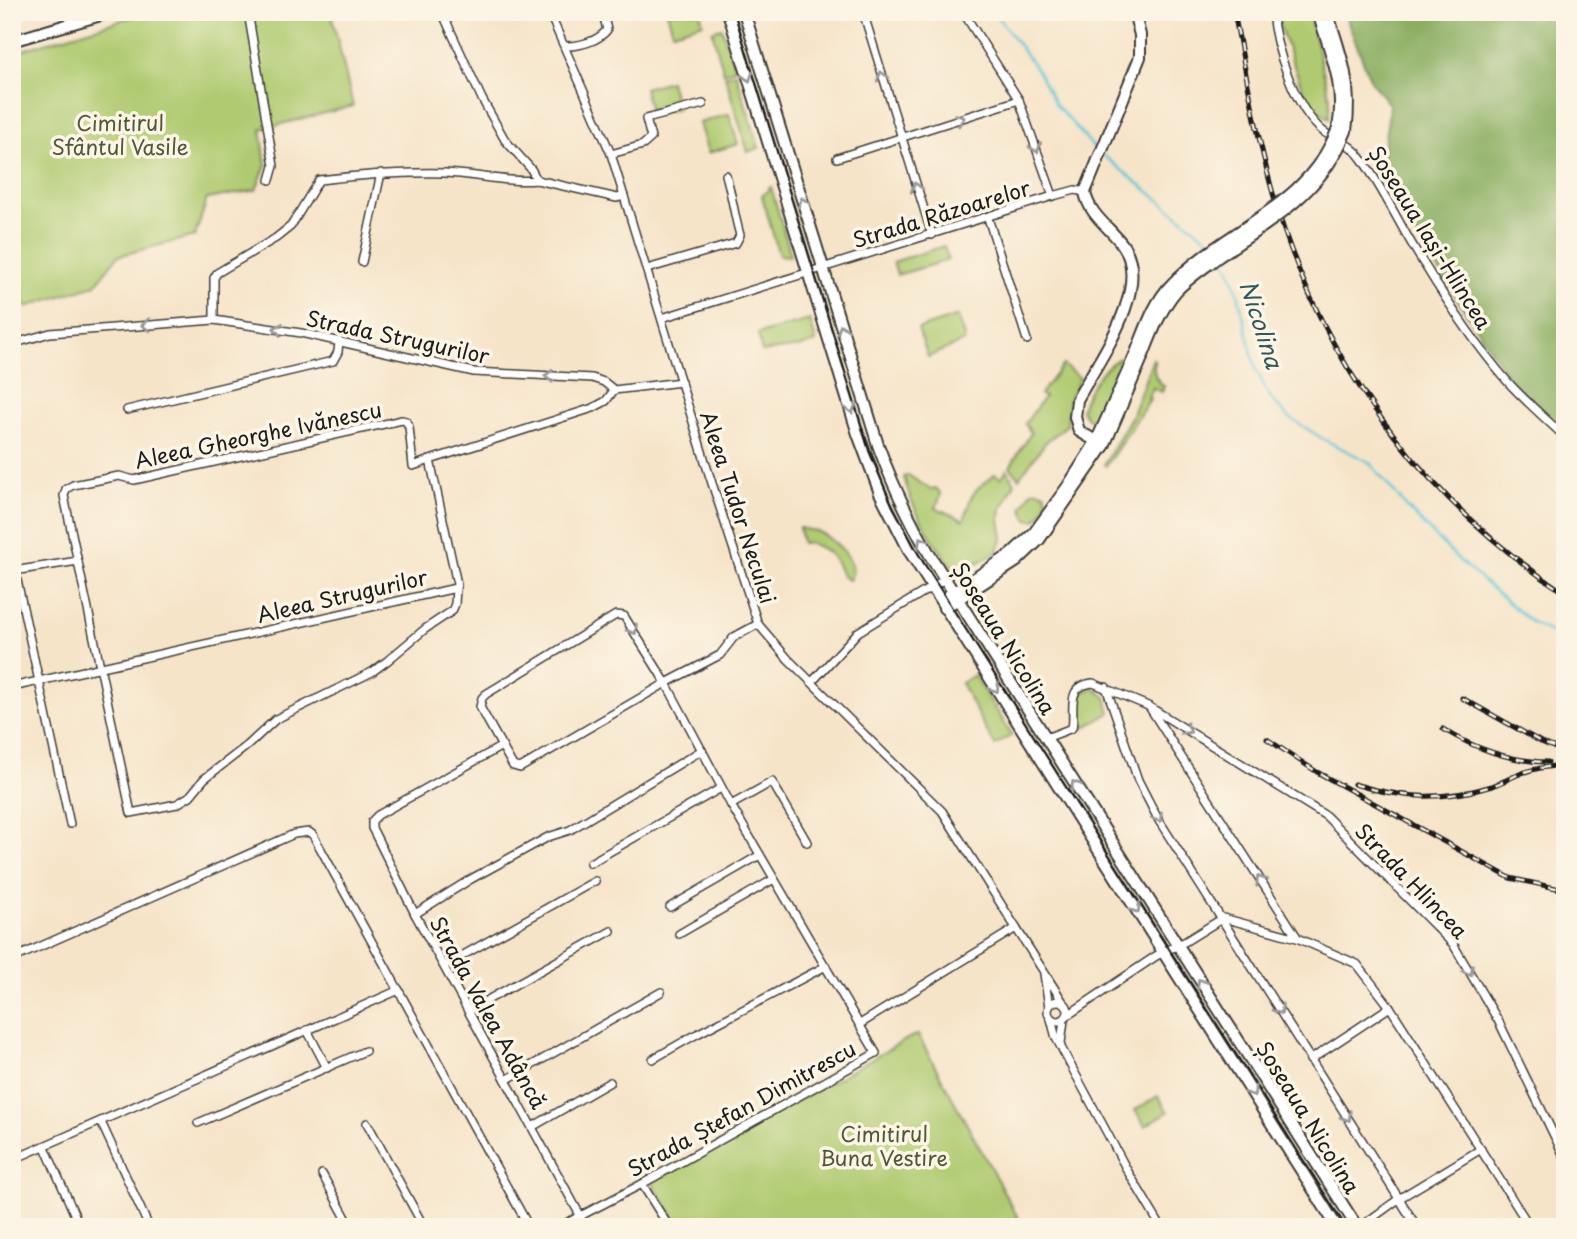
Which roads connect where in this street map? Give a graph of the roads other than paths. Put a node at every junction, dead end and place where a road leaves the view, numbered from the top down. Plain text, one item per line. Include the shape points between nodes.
1 (111, 12) edge
2 (248, 12) edge
3 (442, 12) edge
4 (550, 12) edge
5 (605, 12) edge
6 (728, 12) edge
7 (744, 12) edge
8 (863, 12) edge
9 (963, 12) edge
10 (1134, 12) edge
11 (1272, 12) edge
12 (1318, 12) edge
13 (1327, 12) edge
14 (12, 41) edge
15 (566, 46) junction
16 (1019, 100) junction
17 (703, 104) dead end
18 (1342, 130) junction
19 (901, 139) junction
20 (611, 154) junction
21 (838, 158) dead end
22 (381, 173) junction
23 (726, 175) dead end
24 (270, 180) dead end
25 (537, 180) junction
26 (1084, 192) junction
27 (624, 196) junction
28 (1053, 196) junction
29 (988, 218) junction
30 (932, 236) junction
31 (362, 262) dead end
32 (823, 268) junction
33 (647, 269) junction
34 (808, 273) junction
35 (662, 318) junction
36 (214, 320) junction
37 (1027, 340) dead end
38 (339, 341) junction
39 (12, 344) edge
40 (681, 382) junction
41 (614, 390) junction
42 (127, 410) dead end
43 (1565, 437) edge
44 (1100, 444) junction
45 (430, 460) junction
46 (78, 561) junction
47 (14, 571) edge
48 (945, 579) junction
49 (456, 588) junction
50 (932, 588) junction
51 (956, 596) junction
52 (942, 604) junction
53 (758, 624) junction
54 (100, 667) junction
55 (38, 681) junction
56 (812, 682) junction
57 (666, 683) junction
58 (12, 687) edge
59 (1106, 687) junction
60 (1148, 706) junction
61 (1046, 738) junction
62 (502, 747) junction
63 (702, 750) junction
64 (721, 788) junction
65 (731, 805) junction
66 (70, 824) dead end
67 (807, 842) dead end
68 (760, 855) junction
69 (590, 863) dead end
70 (774, 879) junction
71 (595, 881) dead end
72 (670, 907) dead end
73 (415, 914) junction
74 (1223, 918) junction
75 (1016, 929) junction
76 (611, 931) dead end
77 (679, 934) dead end
78 (1297, 938) junction
79 (1177, 945) junction
80 (1163, 952) junction
81 (12, 959) edge
82 (444, 966) junction
83 (826, 966) junction
84 (1044, 973) junction
85 (399, 990) junction
86 (661, 992) dead end
87 (1049, 1007) junction
88 (1390, 1007) junction
89 (468, 1011) junction
90 (1066, 1011) junction
91 (1051, 1018) junction
92 (860, 1024) junction
93 (307, 1030) junction
94 (1061, 1044) junction
95 (365, 1051) dead end
96 (653, 1059) dead end
97 (1310, 1060) junction
98 (327, 1068) junction
99 (506, 1080) junction
100 (610, 1082) dead end
101 (101, 1122) junction
102 (198, 1123) dead end
103 (367, 1124) dead end
104 (532, 1127) junction
105 (45, 1147) junction
106 (1481, 1149) junction
107 (1565, 1158) edge
108 (12, 1160) edge
109 (322, 1174) dead end
110 (642, 1184) junction
111 (1400, 1198) junction
112 (581, 1217) junction
113 (80, 1227) edge
114 (149, 1227) edge
115 (351, 1227) edge
116 (424, 1227) edge
117 (529, 1227) edge
118 (559, 1227) edge
119 (669, 1227) edge
120 (1161, 1227) edge
121 (1337, 1227) edge
122 (1359, 1227) edge
123 (1417, 1227) edge
124 (1530, 1227) edge

1 - 14 main road
2 - 24 street via 274,166
3 - 25 street via 499,130
4 - 15 street, Aleea Tudor Neculai
5 - 15 street via 607,30 601,38
6 -> 34 main road, Șoseaua Nicolina
32 -> 7 main road, Șoseaua Nicolina
19 -> 8 street
9 - 16 street
10 - 26 main road via 1140,57
11 - 43 street, Șoseaua Iași-Hlincea via 1289,77 1310,119 1351,144 1473,338 1509,383
12 - 18 main road via 1339,77
13 - 18 main road via 1347,76 1350,107
15 - 20 street, Aleea Tudor Neculai
19 -> 16 street
16 -> 28 street
17 - 20 street via 646,120 651,138 643,145
18 - 44 main road, bridge via 1338,153 1303,196 1177,290 1139,357
19 - 21 street
30 -> 19 street
20 - 27 street, Aleea Tudor Neculai
22 - 25 street
22 - 31 street
22 - 36 street via 319,180 291,226 217,273
23 - 33 street via 740,235 736,243
25 - 27 street
26 - 28 street, Strada Răzoarelor
26 - 44 main road via 1090,207 1124,247 1130,270 1128,297 1114,337 1074,408 1079,431
27 - 33 street, Aleea Tudor Neculai
28 - 29 street, Strada Răzoarelor
29 - 30 street, Strada Răzoarelor
29 - 37 street
30 - 32 street, Strada Răzoarelor
32 - 34 street, Strada Răzoarelor
48 -> 32 main road, Șoseaua Nicolina via 889,474
33 - 35 street, Aleea Tudor Neculai
34 - 35 street, Strada Răzoarelor
34 -> 50 main road, Șoseaua Nicolina via 875,481
35 - 40 street, Aleea Tudor Neculai
38 -> 36 street, Strada Strugurilor
36 -> 39 street, Strada Strugurilor via 50,333
41 -> 38 street, Strada Strugurilor via 592,378 474,372
38 - 42 street via 333,361
40 - 41 street
40 - 53 street, Aleea Tudor Neculai
41 - 45 street via 593,408
44 - 51 main road via 1075,491 1034,544 1017,561
45 - 46 street, Aleea Gheorghe Ivănescu via 413,466 409,427 402,420 134,480 115,477 73,485 64,492
45 - 49 street, Aleea Strugurilor
46 - 47 street
46 - 54 street
47 - 55 street
48 - 50 street
48 - 51 main road, Șoseaua Nicolina
49 - 54 street, Aleea Strugurilor
49 - 54 street via 452,611 372,672 276,719 177,804 131,813
50 - 52 main road, Șoseaua Nicolina
50 - 56 street via 858,632
51 - 52 main road
51 - 61 main road, Șoseaua Nicolina
52 -> 80 main road, Șoseaua Nicolina
53 - 56 street, Aleea Tudor Neculai
53 - 57 street via 734,637 719,655
54 - 55 street, Aleea Strugurilor
55 - 58 street, Aleea Strugurilor
55 - 66 street
56 - 75 street, Aleea Tudor Neculai via 942,811
57 - 62 street via 523,766 513,766
62 -> 57 street via 482,711 482,698 616,615 624,616
57 - 63 street
59 - 60 street, Strada Hlincea
59 - 61 street via 1093,683 1080,688 1071,705 1072,728
59 -> 74 street via 1149,803
78 -> 60 street
60 -> 107 street, Strada Hlincea via 1326,816 1453,944 1499,1022
79 -> 61 main road, Șoseaua Nicolina
62 - 73 street, Strada Valea Adâncă via 372,821
63 - 64 street
63 - 73 street via 570,830 471,879
64 - 65 street
64 - 69 street
65 - 67 street via 772,782
65 - 68 street
68 - 70 street
68 - 72 street
70 - 77 street
70 - 83 street
71 - 82 street
73 - 82 street, Strada Valea Adâncă
74 - 78 street
74 - 79 street
74 -> 97 street
75 - 84 street, Aleea Tudor Neculai
75 - 92 street, Strada Ștefan Dimitrescu
76 - 89 street
78 - 88 street via 1353,961
79 - 80 street
122 -> 79 main road, Șoseaua Nicolina
80 - 90 street via 1085,1005
80 -> 121 main road, Șoseaua Nicolina
81 - 85 street via 303,831 313,835
82 - 89 street, Strada Valea Adâncă
83 - 92 street
83 - 96 street
84 - 87 street, Aleea Tudor Neculai
84 - 90 street, Aleea Tudor Neculai
85 - 93 street
85 - 117 street
86 - 99 street
87 - 90 street via 1055,1002
87 - 91 street, Aleea Tudor Neculai
88 - 97 street
88 - 106 street
89 - 99 street, Strada Valea Adâncă
90 - 91 street via 1056,1022
90 - 94 street
91 - 94 street, Aleea Tudor Neculai
92 - 110 street, Strada Ștefan Dimitrescu via 876,1053
93 - 98 street
93 - 101 street
94 - 120 street, Aleea Tudor Neculai
95 - 98 street
97 -> 111 street
98 - 102 street
99 - 104 street, Strada Valea Adâncă
100 - 104 street
101 - 105 street
101 - 114 street
103 - 116 street
104 - 112 street, Strada Valea Adâncă
105 - 108 street
105 - 113 street
106 - 111 street
106 - 124 street
109 - 115 street
110 - 112 street, Strada Ștefan Dimitrescu
110 - 119 street
111 - 122 street
111 - 123 street
112 - 118 street, Strada Ștefan Dimitrescu

